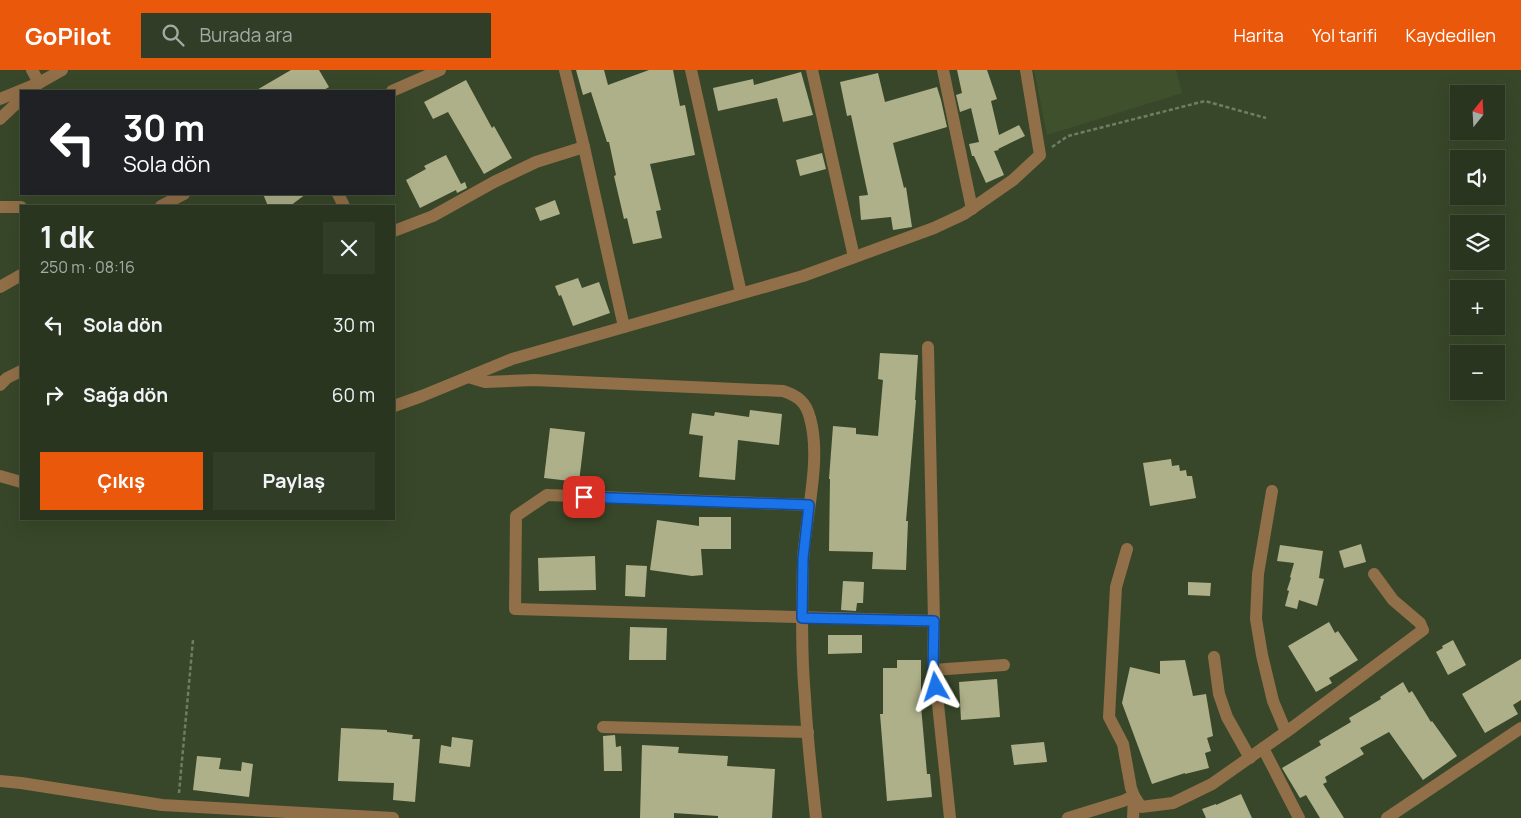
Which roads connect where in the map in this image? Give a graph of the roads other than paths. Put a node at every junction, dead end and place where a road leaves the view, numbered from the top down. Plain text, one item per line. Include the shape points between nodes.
1 (32, 70) edge
2 (62, 70) edge
3 (440, 70) edge
4 (565, 70) edge
5 (691, 70) edge
6 (812, 70) edge
7 (943, 70) edge
8 (1026, 70) edge
9 (34, 87) edge
10 (394, 90) edge
11 (20, 92) edge
12 (0, 99) edge
13 (20, 100) edge
14 (0, 119) edge
15 (584, 147) junction
16 (182, 195) edge
17 (162, 205) edge
18 (0, 206) edge
19 (20, 207) edge
20 (972, 209) junction
21 (395, 231) edge
22 (854, 257) junction
23 (20, 276) edge
24 (0, 287) edge
25 (741, 293) junction
26 (624, 327) junction
27 (928, 347) dead end
28 (20, 371) edge
29 (468, 377) junction
30 (0, 385) edge
31 (395, 406) edge
32 (0, 476) edge
33 (20, 482) edge
34 (1272, 491) dead end
35 (809, 505) junction
36 (1126, 549) dead end
37 (1374, 574) dead end
38 (802, 618) junction
39 (934, 621) junction
40 (1214, 657) dead end
41 (1004, 665) dead end
42 (933, 670) junction
43 (603, 727) dead end
44 (1521, 728) edge
45 (808, 732) junction
46 (1286, 732) junction
47 (1263, 748) junction
48 (1250, 758) junction
49 (0, 781) edge
50 (1134, 796) junction
51 (393, 818) edge
52 (816, 818) edge
53 (950, 818) edge
54 (1068, 818) edge
55 (1133, 818) edge
56 (1299, 818) edge
57 (1387, 818) edge

1 - 9 street
2 - 9 street
3 - 10 street
4 - 15 street
5 - 25 street
6 - 22 street
7 - 20 street
8 - 20 street via 1040,155 1014,180
11 - 12 street
13 - 14 street
15 - 21 street via 536,162 433,216
15 - 26 street
16 - 17 street
18 - 19 street
20 - 22 street via 934,228
22 - 25 street via 803,276
23 - 24 street
25 - 26 street
26 - 29 street via 512,359
27 - 39 street
28 - 30 street
29 - 31 street
29 - 35 street via 485,382 534,380 794,394 803,401 813,434
32 - 33 street
34 - 46 street via 1258,574 1256,618 1273,702
35 - 38 street via 803,559
35 - 38 street via 547,495 516,516 515,608
36 - 50 street via 1116,587 1109,717 1123,744
37 - 46 street via 1393,600 1420,623 1423,630
38 - 39 street
38 - 45 street
39 - 42 street
40 - 48 street via 1219,694 1227,717
41 - 42 street
42 - 53 street
43 - 45 street
44 - 57 street
45 - 52 street
46 - 47 street
47 - 48 street
47 - 56 street
48 - 50 street via 1212,784 1173,803 1140,807
49 - 51 street via 162,805
50 - 54 street
50 - 55 street

